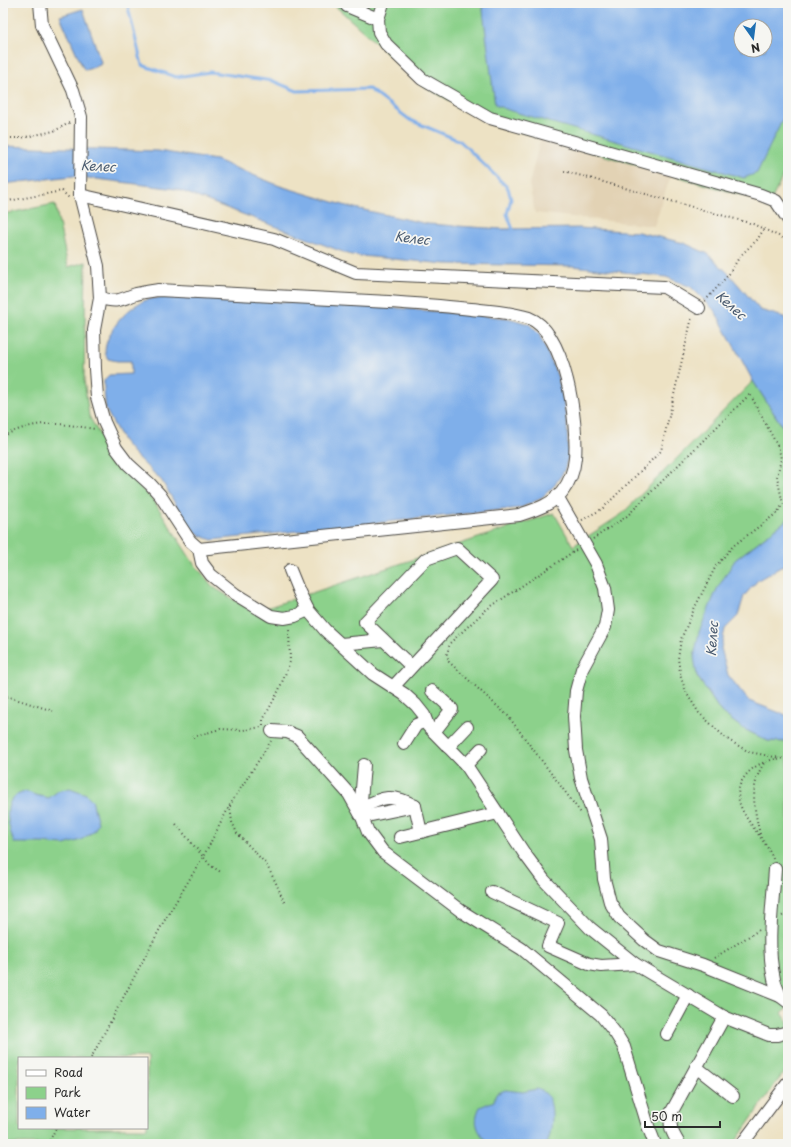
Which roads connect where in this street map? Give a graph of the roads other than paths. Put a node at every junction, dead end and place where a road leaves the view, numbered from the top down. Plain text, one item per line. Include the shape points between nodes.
1 (40, 3) edge
2 (345, 3) edge
3 (384, 3) edge
4 (378, 19) junction
5 (80, 196) junction
6 (788, 219) edge
7 (100, 298) junction
8 (699, 308) road end
9 (557, 496) junction
10 (199, 549) junction
11 (290, 570) dead end
12 (308, 610) junction
13 (383, 640) junction
14 (341, 644) junction
15 (394, 650) junction
16 (411, 666) junction
17 (396, 683) junction
18 (432, 691) dead end
19 (426, 721) junction
20 (467, 727) dead end
21 (272, 731) road end
22 (434, 732) junction
23 (404, 744) dead end
24 (448, 747) junction
25 (481, 749) dead end
26 (364, 765) dead end
27 (466, 765) junction
28 (361, 813) junction
29 (498, 813) junction
30 (421, 832) junction
31 (400, 837) dead end
32 (775, 869) road end
33 (492, 892) dead end
34 (635, 964) junction
35 (688, 995) junction
36 (784, 999) edge
37 (724, 1016) junction
38 (788, 1032) edge
39 (667, 1034) dead end
40 (696, 1068) junction
41 (788, 1083) edge
42 (733, 1096) dead end
43 (655, 1144) edge
44 (679, 1144) edge
45 (742, 1144) edge

1 - 5 street via 42,25 72,90 81,117
2 - 4 street
3 - 4 street
4 - 6 street via 379,32 386,44 422,79 490,118 761,195 776,201
5 - 7 street via 98,266
5 - 8 street via 274,239 356,273 664,287
7 - 9 street via 121,300 158,290 418,304 512,313 531,319 549,336 560,359 569,388 575,424 575,459 571,476
7 - 10 street via 94,330 95,369 97,398 104,422 116,448 128,464 160,495 190,541
9 - 10 street via 551,502 519,515
9 - 36 street via 596,564 605,588 608,610 605,627 582,669 576,691 574,722 581,778 601,839 604,879 610,902 619,917 659,951 703,965
10 - 12 street via 202,563 211,575 235,594 271,616 295,616
11 - 12 street
12 - 14 street
13 - 14 street
13 - 15 street
13 - 16 street via 365,622 426,559 457,548 492,580
14 - 17 street via 374,674
15 - 16 street
15 - 17 street
16 - 17 street
17 - 19 street via 424,715
18 - 22 street via 452,709
19 - 22 street
19 - 23 street via 416,725
20 - 24 street
21 - 28 street via 297,736 349,794
22 - 24 street
24 - 27 street
25 - 27 street
26 - 28 street
27 - 29 street
28 - 30 street via 415,806
28 - 43 street via 368,832 383,852 461,911 522,949 601,1015 624,1047
29 - 30 street
29 - 34 street via 544,880 590,928
30 - 31 street
32 - 36 street via 771,960 774,980
33 - 34 street via 558,923 548,946 589,964
34 - 35 street
35 - 37 street
35 - 39 street
37 - 38 street via 769,1035 777,1036
37 - 40 street
40 - 42 street
40 - 44 street via 671,1113 672,1132
41 - 45 street

